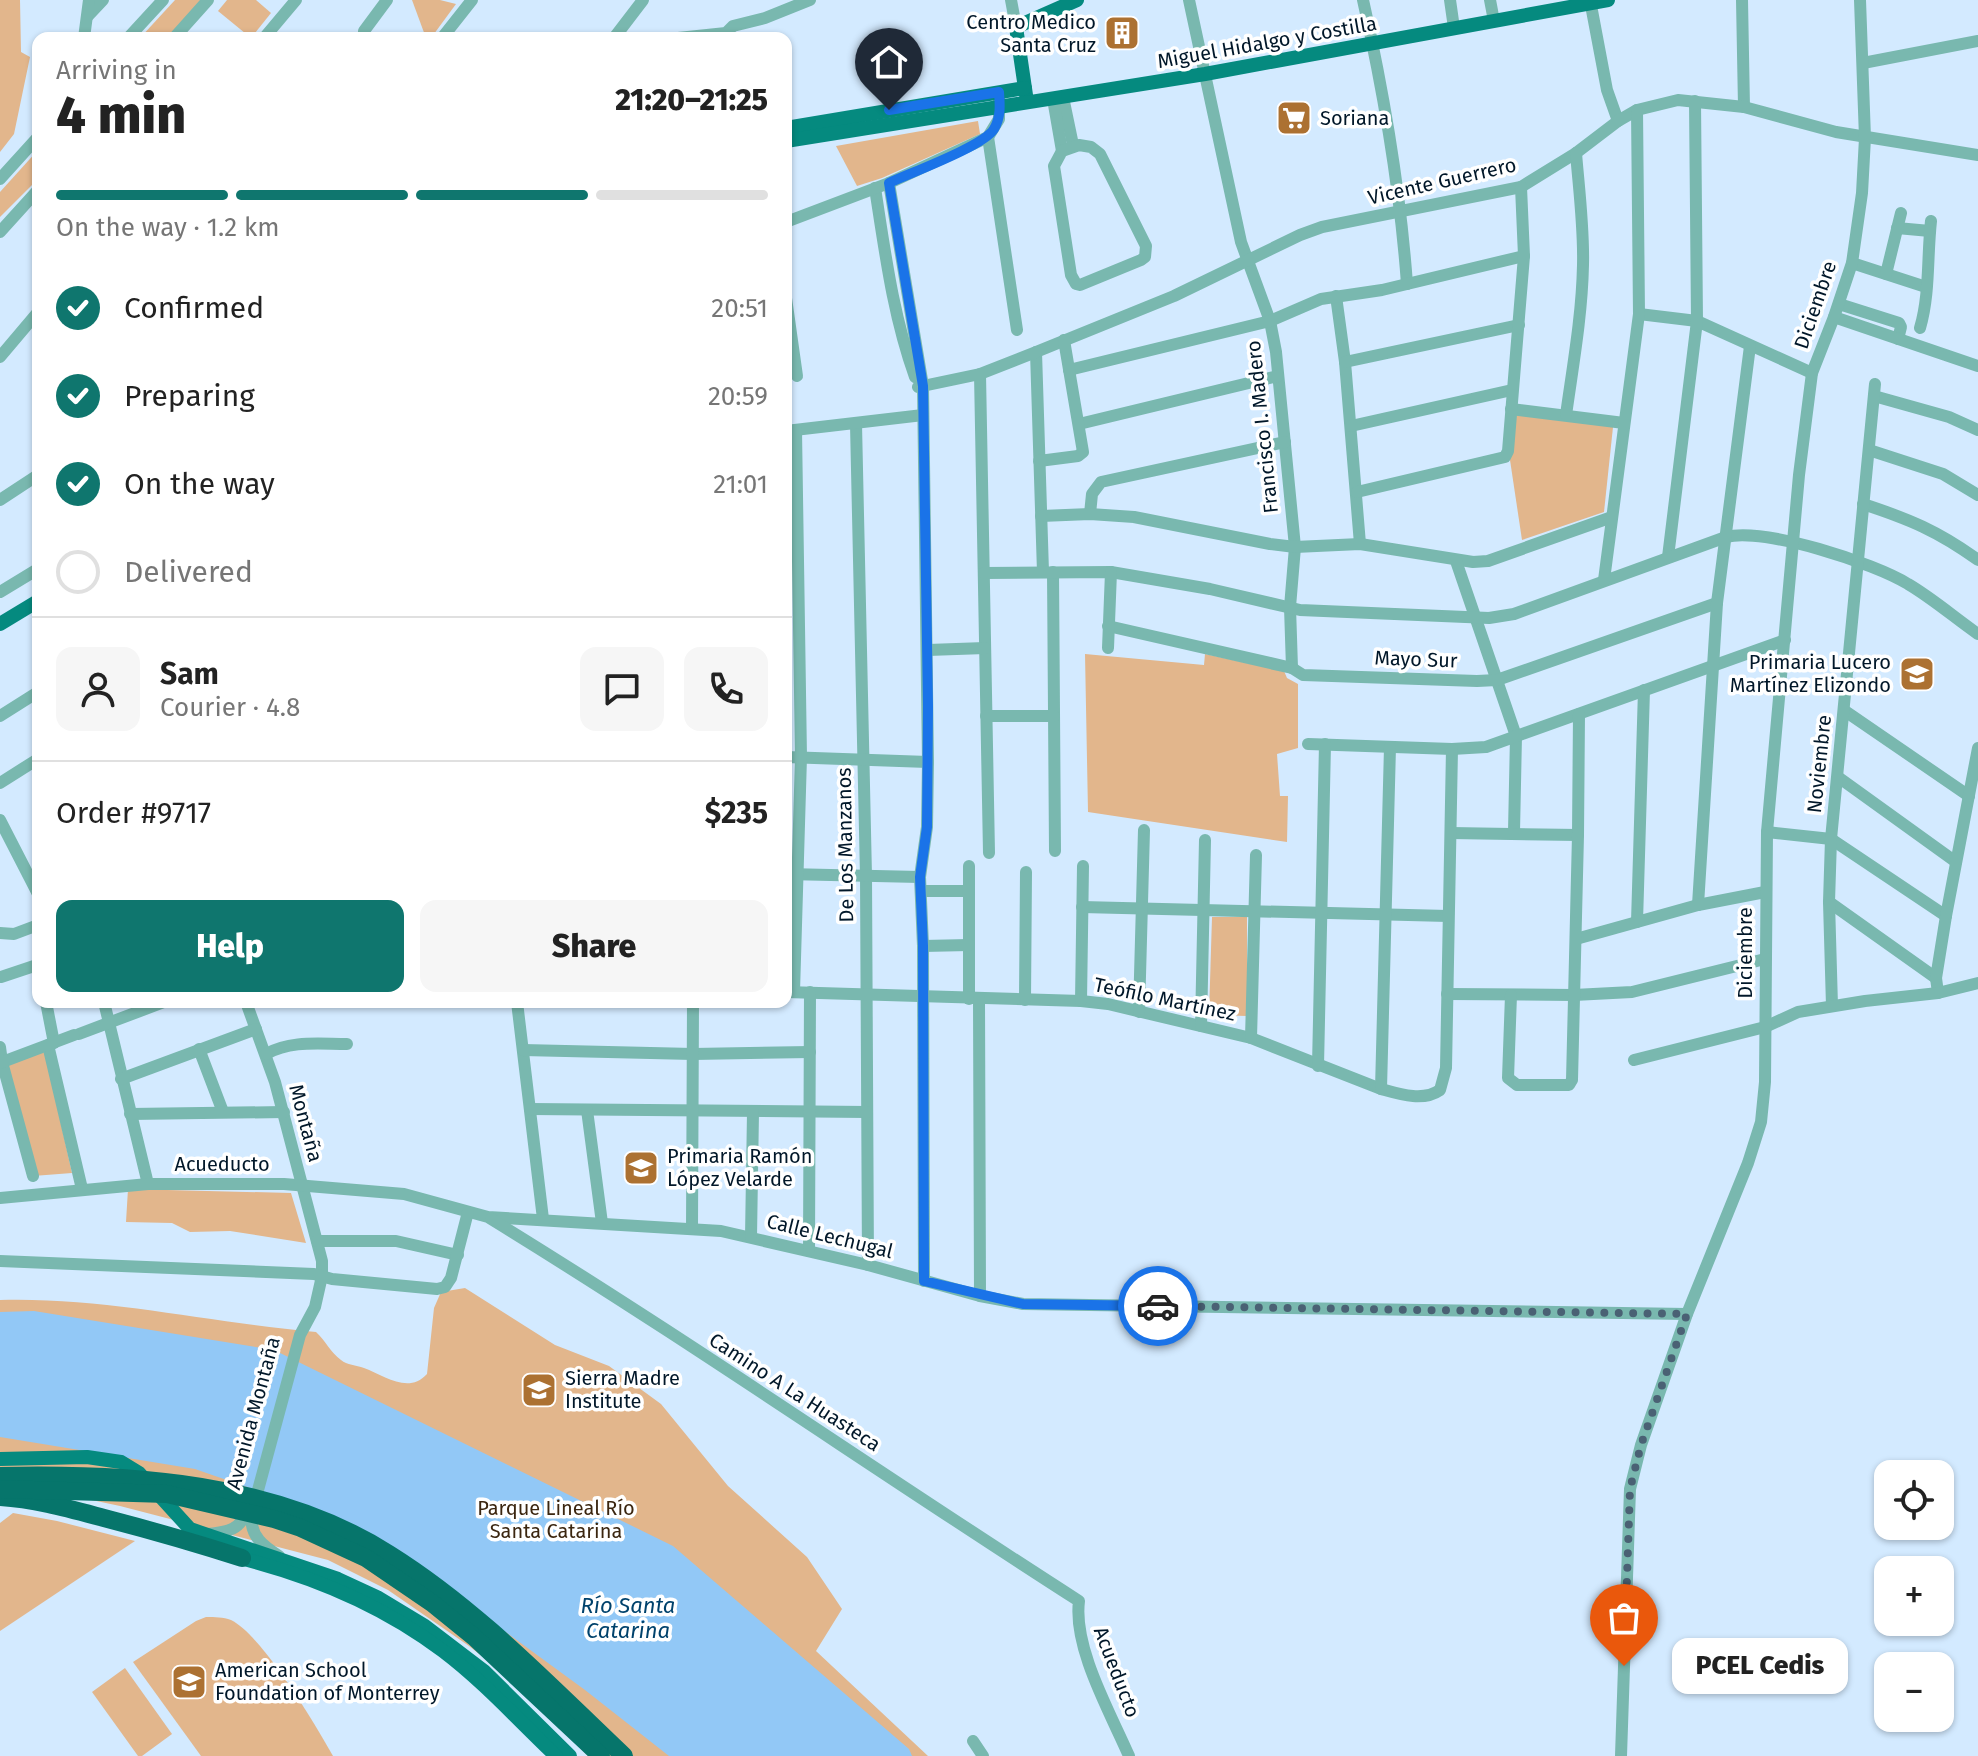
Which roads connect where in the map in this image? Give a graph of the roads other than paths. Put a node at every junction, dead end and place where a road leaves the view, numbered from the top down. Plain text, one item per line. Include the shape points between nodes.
1 (89, 0) edge
2 (103, 0) edge
3 (163, 0) edge
4 (208, 0) edge
5 (296, 0) edge
6 (387, 0) edge
7 (471, 0) edge
8 (643, 0) edge
9 (810, 0) edge
10 (1011, 0) edge
11 (1077, 0) edge
12 (1189, 0) edge
13 (1363, 0) edge
14 (1450, 0) edge
15 (1490, 0) edge
16 (1608, 0) edge
17 (1742, 0) edge
18 (1860, 0) edge
19 (1590, 2) edge
20 (87, 17) junction
21 (1494, 21) junction
22 (1016, 27) junction
23 (1454, 28) junction
24 (364, 31) dead end
25 (85, 32) edge
26 (134, 32) edge
27 (179, 32) edge
28 (269, 32) edge
29 (447, 32) edge
30 (619, 32) edge
31 (717, 32) edge
32 (1978, 41) edge
33 (1373, 43) junction
34 (1863, 63) junction
35 (1205, 74) junction
36 (1026, 96) junction
37 (1058, 98) junction
38 (1000, 100) junction
39 (1695, 101) junction
40 (955, 106) junction
41 (1744, 107) junction
42 (1637, 110) junction
43 (1618, 121) junction
44 (792, 127) edge
45 (988, 137) junction
46 (1865, 138) junction
47 (792, 140) edge
48 (32, 144) edge
49 (1067, 148) junction
50 (1576, 153) junction
51 (1978, 155) edge
52 (0, 179) edge
53 (889, 183) junction
54 (1521, 187) junction
55 (875, 188) junction
56 (32, 197) edge
57 (1402, 212) junction
58 (1901, 213) dead end
59 (792, 220) edge
60 (1897, 228) junction
61 (0, 232) edge
62 (1524, 256) junction
63 (1247, 262) junction
64 (1852, 263) junction
65 (1886, 274) junction
66 (1407, 284) junction
67 (1926, 287) junction
68 (1336, 296) junction
69 (1839, 304) junction
70 (1639, 314) junction
71 (1834, 317) junction
72 (32, 319) edge
73 (1270, 321) junction
74 (1697, 321) junction
75 (1519, 325) junction
76 (1920, 328) dead end
77 (1017, 330) dead end
78 (1898, 339) junction
79 (1064, 340) junction
80 (792, 341) edge
81 (1750, 346) junction
82 (1036, 352) junction
83 (0, 357) edge
84 (1345, 362) junction
85 (1978, 366) edge
86 (1069, 370) junction
87 (1812, 373) junction
88 (980, 374) junction
89 (797, 376) dead end
90 (1278, 376) junction
91 (921, 389) junction
92 (1512, 390) junction
93 (1511, 409) junction
94 (923, 415) junction
95 (1566, 415) junction
96 (1624, 423) junction
97 (856, 424) junction
98 (1079, 424) junction
99 (1351, 426) junction
100 (792, 430) edge
101 (1978, 430) edge
102 (1285, 442) junction
103 (1869, 450) junction
104 (1039, 461) junction
105 (792, 463) edge
106 (32, 479) edge
107 (1357, 492) junction
108 (1978, 495) edge
109 (0, 500) edge
110 (1863, 504) junction
111 (1090, 514) junction
112 (1041, 516) junction
113 (1612, 517) junction
114 (1726, 537) junction
115 (1794, 542) junction
116 (1360, 544) junction
117 (1295, 547) junction
118 (1668, 557) junction
119 (1978, 560) edge
120 (1456, 561) junction
121 (1859, 564) junction
122 (1048, 572) junction
123 (1111, 572) junction
124 (32, 573) edge
125 (984, 573) junction
126 (1604, 580) junction
127 (0, 592) edge
128 (1717, 603) junction
129 (32, 605) edge
130 (1290, 607) junction
131 (1473, 616) junction
132 (0, 624) edge
133 (1108, 626) junction
134 (1978, 634) edge
135 (1785, 640) junction
136 (985, 648) junction
137 (1108, 648) dead end
138 (928, 650) junction
139 (1712, 666) junction
140 (1292, 668) junction
141 (1497, 680) junction
142 (1644, 690) junction
143 (32, 696) edge
144 (1845, 711) junction
145 (1579, 714) junction
146 (0, 716) edge
147 (986, 716) junction
148 (1054, 716) junction
149 (1516, 736) junction
150 (1308, 744) dead end
151 (1325, 744) junction
152 (1390, 747) junction
153 (1978, 748) edge
154 (1452, 749) junction
155 (792, 757) edge
156 (801, 757) junction
157 (864, 760) junction
158 (928, 762) junction
159 (32, 763) edge
160 (1838, 777) junction
161 (0, 783) edge
162 (1969, 796) junction
163 (793, 819) edge
164 (0, 820) edge
165 (1144, 830) dead end
166 (1514, 832) junction
167 (1767, 832) junction
168 (1451, 833) junction
169 (1578, 835) junction
170 (1831, 839) junction
171 (1205, 840) dead end
172 (1055, 851) dead end
173 (989, 853) dead end
174 (1256, 855) dead end
175 (1956, 862) junction
176 (32, 863) edge
177 (25, 865) junction
178 (969, 866) dead end
179 (1083, 866) dead end
180 (1026, 872) dead end
181 (792, 874) edge
182 (866, 876) junction
183 (920, 877) junction
184 (32, 881) edge
185 (922, 891) junction
186 (969, 891) junction
187 (1765, 892) junction
188 (1829, 902) junction
189 (1698, 905) junction
190 (1082, 907) junction
191 (1142, 908) junction
192 (1204, 910) junction
193 (1255, 911) junction
194 (1322, 913) junction
195 (1385, 915) junction
196 (1448, 916) junction
197 (1946, 916) junction
198 (1637, 922) junction
199 (32, 927) edge
200 (0, 933) edge
201 (1576, 939) junction
202 (969, 945) junction
203 (923, 946) junction
204 (1765, 959) junction
205 (32, 966) edge
206 (1, 977) edge
207 (1936, 978) junction
208 (1978, 983) edge
209 (792, 992) edge
210 (810, 992) junction
211 (1938, 993) junction
212 (867, 994) junction
213 (1447, 994) junction
214 (1511, 995) junction
215 (1574, 995) junction
216 (922, 996) junction
217 (974, 999) junction
218 (1025, 1000) junction
219 (1081, 1001) junction
220 (1832, 1006) junction
221 (47, 1008) edge
222 (105, 1008) edge
223 (148, 1008) edge
224 (248, 1008) edge
225 (518, 1008) edge
226 (693, 1008) edge
227 (1139, 1012) junction
228 (109, 1023) junction
229 (1201, 1026) junction
230 (1765, 1027) junction
231 (256, 1029) junction
232 (1251, 1038) junction
233 (51, 1044) junction
234 (347, 1044) dead end
235 (0, 1047) edge
236 (199, 1049) junction
237 (523, 1050) junction
238 (810, 1052) junction
239 (266, 1054) junction
240 (693, 1054) junction
241 (1634, 1060) dead end
242 (1, 1063) edge
243 (1318, 1066) junction
244 (121, 1079) junction
245 (1381, 1089) junction
246 (530, 1109) junction
247 (587, 1110) junction
248 (692, 1111) junction
249 (223, 1112) junction
250 (284, 1112) junction
251 (753, 1112) junction
252 (867, 1112) junction
253 (810, 1113) junction
254 (130, 1114) junction
255 (33, 1176) dead end
256 (148, 1184) junction
257 (303, 1187) junction
258 (82, 1189) junction
259 (0, 1198) edge
260 (468, 1212) junction
261 (488, 1217) junction
262 (543, 1219) junction
263 (602, 1223) junction
264 (692, 1229) junction
265 (751, 1237) junction
266 (317, 1241) junction
267 (809, 1251) junction
268 (458, 1255) junction
269 (0, 1261) edge
270 (868, 1265) junction
271 (318, 1275) junction
272 (924, 1281) junction
273 (980, 1296) junction
274 (1687, 1314) junction
275 (298, 1333) joint
276 (0, 1459) edge
277 (0, 1476) edge
278 (0, 1489) edge
279 (0, 1497) edge
280 (0, 1505) edge
281 (248, 1515) junction
282 (197, 1532) junction
283 (242, 1558) junction
284 (281, 1558) junction
285 (1079, 1601) joint
286 (973, 1741) dead end
287 (556, 1756) edge
288 (570, 1756) edge
289 (601, 1756) edge
290 (624, 1756) edge
291 (983, 1756) edge
292 (1129, 1756) edge
293 (1621, 1756) edge

1 - 20 street
2 - 20 street
3 - 26 street
4 - 27 street
5 - 28 street
6 - 24 street
7 - 29 street
8 - 30 street
9 - 31 street
10 - 22 street
11 - 22 main road
12 - 35 street, Francisco I. Madero
13 - 33 street
14 - 23 street
15 - 21 street
16 - 19 main road, Miguel Hidalgo y Costilla
17 - 41 street
18 - 34 street, Diciembre
19 - 21 main road, Miguel Hidalgo y Costilla
19 - 43 street
20 - 25 street
21 - 23 main road, Miguel Hidalgo y Costilla
22 - 36 main road
23 - 33 main road, Miguel Hidalgo y Costilla
32 - 34 street
33 - 35 main road, Miguel Hidalgo y Costilla
33 - 57 street
34 - 46 street, Diciembre
35 - 37 main road, Miguel Hidalgo y Costilla
35 - 63 street, Francisco I. Madero
36 - 37 main road, Miguel Hidalgo y Costilla
36 - 38 main road
37 - 49 street
38 - 40 main road
38 - 45 street via 999,119
39 - 41 street, Vicente Guerrero
39 - 42 street, Vicente Guerrero
39 - 74 street
40 - 44 main road
40 - 47 main road
41 - 46 street, Vicente Guerrero
42 - 43 street, Vicente Guerrero
42 - 70 street
43 - 50 street, Vicente Guerrero
45 - 53 street
45 - 77 street
46 - 51 street, Vicente Guerrero
46 - 64 street, Diciembre
48 - 52 street
49 - 49 street via 1054,166 1071,275 1076,284 1085,284 1141,260 1146,246 1100,154 1091,147
50 - 54 street, Vicente Guerrero
50 - 95 street via 1583,268
53 - 55 street
53 - 91 street
54 - 57 street, Vicente Guerrero
54 - 62 street
55 - 59 street
55 - 91 street via 903,345
56 - 61 street
57 - 63 street, Vicente Guerrero via 1322,227
57 - 66 street
58 - 60 street
60 - 65 street
60 - 67 street via 1931,226
62 - 66 street
62 - 75 street
63 - 73 street, Francisco I. Madero
63 - 79 street, Vicente Guerrero
64 - 65 street
64 - 69 street, Diciembre
65 - 67 street
66 - 68 street
67 - 76 street
68 - 73 street
68 - 84 street
69 - 71 street, Diciembre
69 - 78 street via 1899,323
70 - 74 street
70 - 96 street
71 - 78 street
71 - 87 street, Diciembre
72 - 83 street
73 - 86 street
73 - 90 street, Francisco I. Madero
74 - 81 street
74 - 118 street
75 - 84 street
75 - 92 street
78 - 85 street
79 - 82 street, Vicente Guerrero
79 - 86 street
80 - 89 street
81 - 87 street
81 - 114 street
82 - 88 street, Vicente Guerrero
82 - 104 street
84 - 99 street
86 - 98 street
87 - 115 street, Diciembre
88 - 91 street, Vicente Guerrero
88 - 125 street
90 - 98 street
90 - 102 street, Francisco I. Madero
91 - 94 street
92 - 93 street
92 - 99 street
93 - 95 street
93 - 107 street via 1505,457
94 - 97 street
94 - 138 street
95 - 96 street
96 - 113 street
97 - 100 street
97 - 157 street, De Los Manzanos
98 - 104 street via 1081,454
99 - 107 street
101 - 103 street, Noviembre via 1874,390
102 - 111 street via 1101,482 1092,494
102 - 117 street, Francisco I. Madero
103 - 108 street via 1943,474
103 - 110 street, Noviembre
104 - 112 street
105 - 156 street
106 - 109 street
107 - 116 street
110 - 119 street via 1912,520
110 - 121 street, Noviembre
111 - 112 street
111 - 117 street via 1147,518
112 - 122 street
113 - 120 street via 1488,561
113 - 126 street
114 - 115 street via 1747,534
114 - 118 street
114 - 128 street
115 - 121 street
115 - 135 street, Diciembre
116 - 117 street
116 - 120 street
117 - 130 street, Francisco I. Madero
118 - 126 street
120 - 131 street
121 - 134 street via 1911,586
121 - 144 street, Noviembre
122 - 123 street
122 - 125 street
122 - 148 street
123 - 130 street
123 - 133 street
124 - 127 street
125 - 136 street
126 - 131 street via 1514,614
128 - 139 street
128 - 141 street, Mayo Sur
129 - 132 main road
130 - 131 street
130 - 140 street, Francisco I. Madero
131 - 141 street
133 - 137 street
133 - 140 street, Mayo Sur
135 - 139 street
135 - 167 street, Diciembre
136 - 138 street
136 - 147 street
138 - 158 street
139 - 142 street
139 - 189 street
140 - 141 street, Mayo Sur via 1303,675
141 - 149 street
142 - 145 street
142 - 198 street
143 - 146 street
144 - 160 street, Noviembre
144 - 162 street
145 - 149 street
145 - 169 street
147 - 148 street
147 - 173 street
148 - 172 street
149 - 154 street via 1486,747
149 - 166 street
150 - 151 street
151 - 152 street
151 - 194 street
152 - 154 street
152 - 195 street
153 - 162 street
154 - 168 street
155 - 156 street
156 - 157 street
156 - 163 street
157 - 158 street
157 - 182 street, De Los Manzanos
158 - 183 street
159 - 161 street
160 - 170 street, Noviembre
160 - 175 street
162 - 175 street
163 - 181 street
164 - 177 street
165 - 191 street
166 - 168 street
166 - 169 street
167 - 170 street
167 - 187 street, Diciembre
168 - 196 street
169 - 201 street
170 - 188 street, Noviembre
170 - 197 street
171 - 192 street
174 - 193 street
175 - 197 street
176 - 177 street
177 - 184 street
178 - 186 street
179 - 190 street
180 - 218 street
181 - 182 street
182 - 183 street
182 - 212 street, De Los Manzanos
183 - 185 street
185 - 186 street
185 - 203 street
186 - 202 street
187 - 189 street
187 - 204 street, Diciembre
188 - 207 street
188 - 220 street, Noviembre
189 - 198 street
190 - 191 street
190 - 219 street
191 - 192 street
191 - 227 street
192 - 193 street
192 - 229 street
193 - 194 street
193 - 232 street
194 - 195 street
194 - 243 street
195 - 196 street
195 - 245 street
196 - 213 street
197 - 207 street
198 - 201 street
199 - 200 street
201 - 215 street
202 - 203 street
202 - 217 street
203 - 216 street
204 - 215 street via 1632,992
204 - 230 street, Diciembre
205 - 206 street
207 - 211 street
208 - 211 street
209 - 210 street, Teófilo Martínez
210 - 212 street, Teófilo Martínez
210 - 238 street
211 - 220 street
212 - 216 street, Teófilo Martínez
212 - 252 street, De Los Manzanos
213 - 214 street
213 - 245 street, Teófilo Martínez via 1446,1068 1440,1090 1421,1096
214 - 215 street
214 - 215 street via 1511,1083 1569,1085
216 - 217 street, Teófilo Martínez
216 - 272 street
217 - 218 street, Teófilo Martínez
217 - 273 street
218 - 219 street, Teófilo Martínez
219 - 227 street, Teófilo Martínez
220 - 230 street via 1798,1012
221 - 233 street
222 - 228 street
223 - 228 street
224 - 231 street, Montaña
225 - 237 street
226 - 240 street
227 - 229 street, Teófilo Martínez
228 - 233 street
228 - 244 street
229 - 232 street, Teófilo Martínez
230 - 241 street
230 - 274 street, Diciembre via 1761,1122
231 - 236 street
231 - 239 street, Montaña
232 - 243 street, Teófilo Martínez
233 - 242 street
233 - 258 street
234 - 239 street via 291,1045
235 - 242 street
236 - 244 street
236 - 249 street
237 - 240 street
237 - 246 street
238 - 240 street
238 - 253 street
239 - 250 street, Montaña
240 - 248 street
242 - 255 street
243 - 245 street, Teófilo Martínez
244 - 254 street
246 - 247 street
246 - 262 street
247 - 248 street
247 - 263 street
248 - 251 street
248 - 264 street
249 - 250 street
249 - 254 street
250 - 257 street, Montaña
251 - 253 street
251 - 265 street
252 - 253 street
252 - 270 street, De Los Manzanos
253 - 267 street
254 - 256 street
256 - 257 street, Acueducto
256 - 258 street, Acueducto
257 - 260 street, Acueducto via 404,1194
257 - 266 street, Montaña
258 - 259 street, Acueducto
260 - 261 street, Acueducto
260 - 268 street
261 - 262 street, Calle Lechugal
261 - 285 street, Camino A La Huasteca
262 - 263 street, Calle Lechugal
263 - 264 street, Calle Lechugal
264 - 265 street, Calle Lechugal
265 - 267 street, Calle Lechugal
266 - 268 street via 396,1241
266 - 271 street, Montaña
267 - 270 street, Calle Lechugal
268 - 271 street via 448,1284 437,1289
269 - 271 street
270 - 272 street, Calle Lechugal
271 - 275 street, Montaña via 315,1307
272 - 273 street, Calle Lechugal
273 - 274 street, Calle Lechugal via 1051,1305
274 - 293 street, Diciembre via 1630,1489
275 - 281 street, Avenida Montaña, bridge
276 - 282 main road via 87,1457 121,1462 139,1473
277 - 290 highway, bridge via 81,1474 175,1482 323,1521 386,1552 437,1586
278 - 289 highway, bridge via 167,1494 301,1528 366,1558 432,1603
279 - 283 highway via 88,1513
280 - 283 main road via 83,1518
281 - 282 street, Avenida Montaña via 233,1530
281 - 284 street, Avenida Montaña via 256,1538
282 - 284 main road
283 - 287 main road via 364,1602 422,1636
284 - 288 main road via 364,1591 425,1626 484,1671
285 - 292 street, Acueducto via 1082,1646
286 - 291 street

